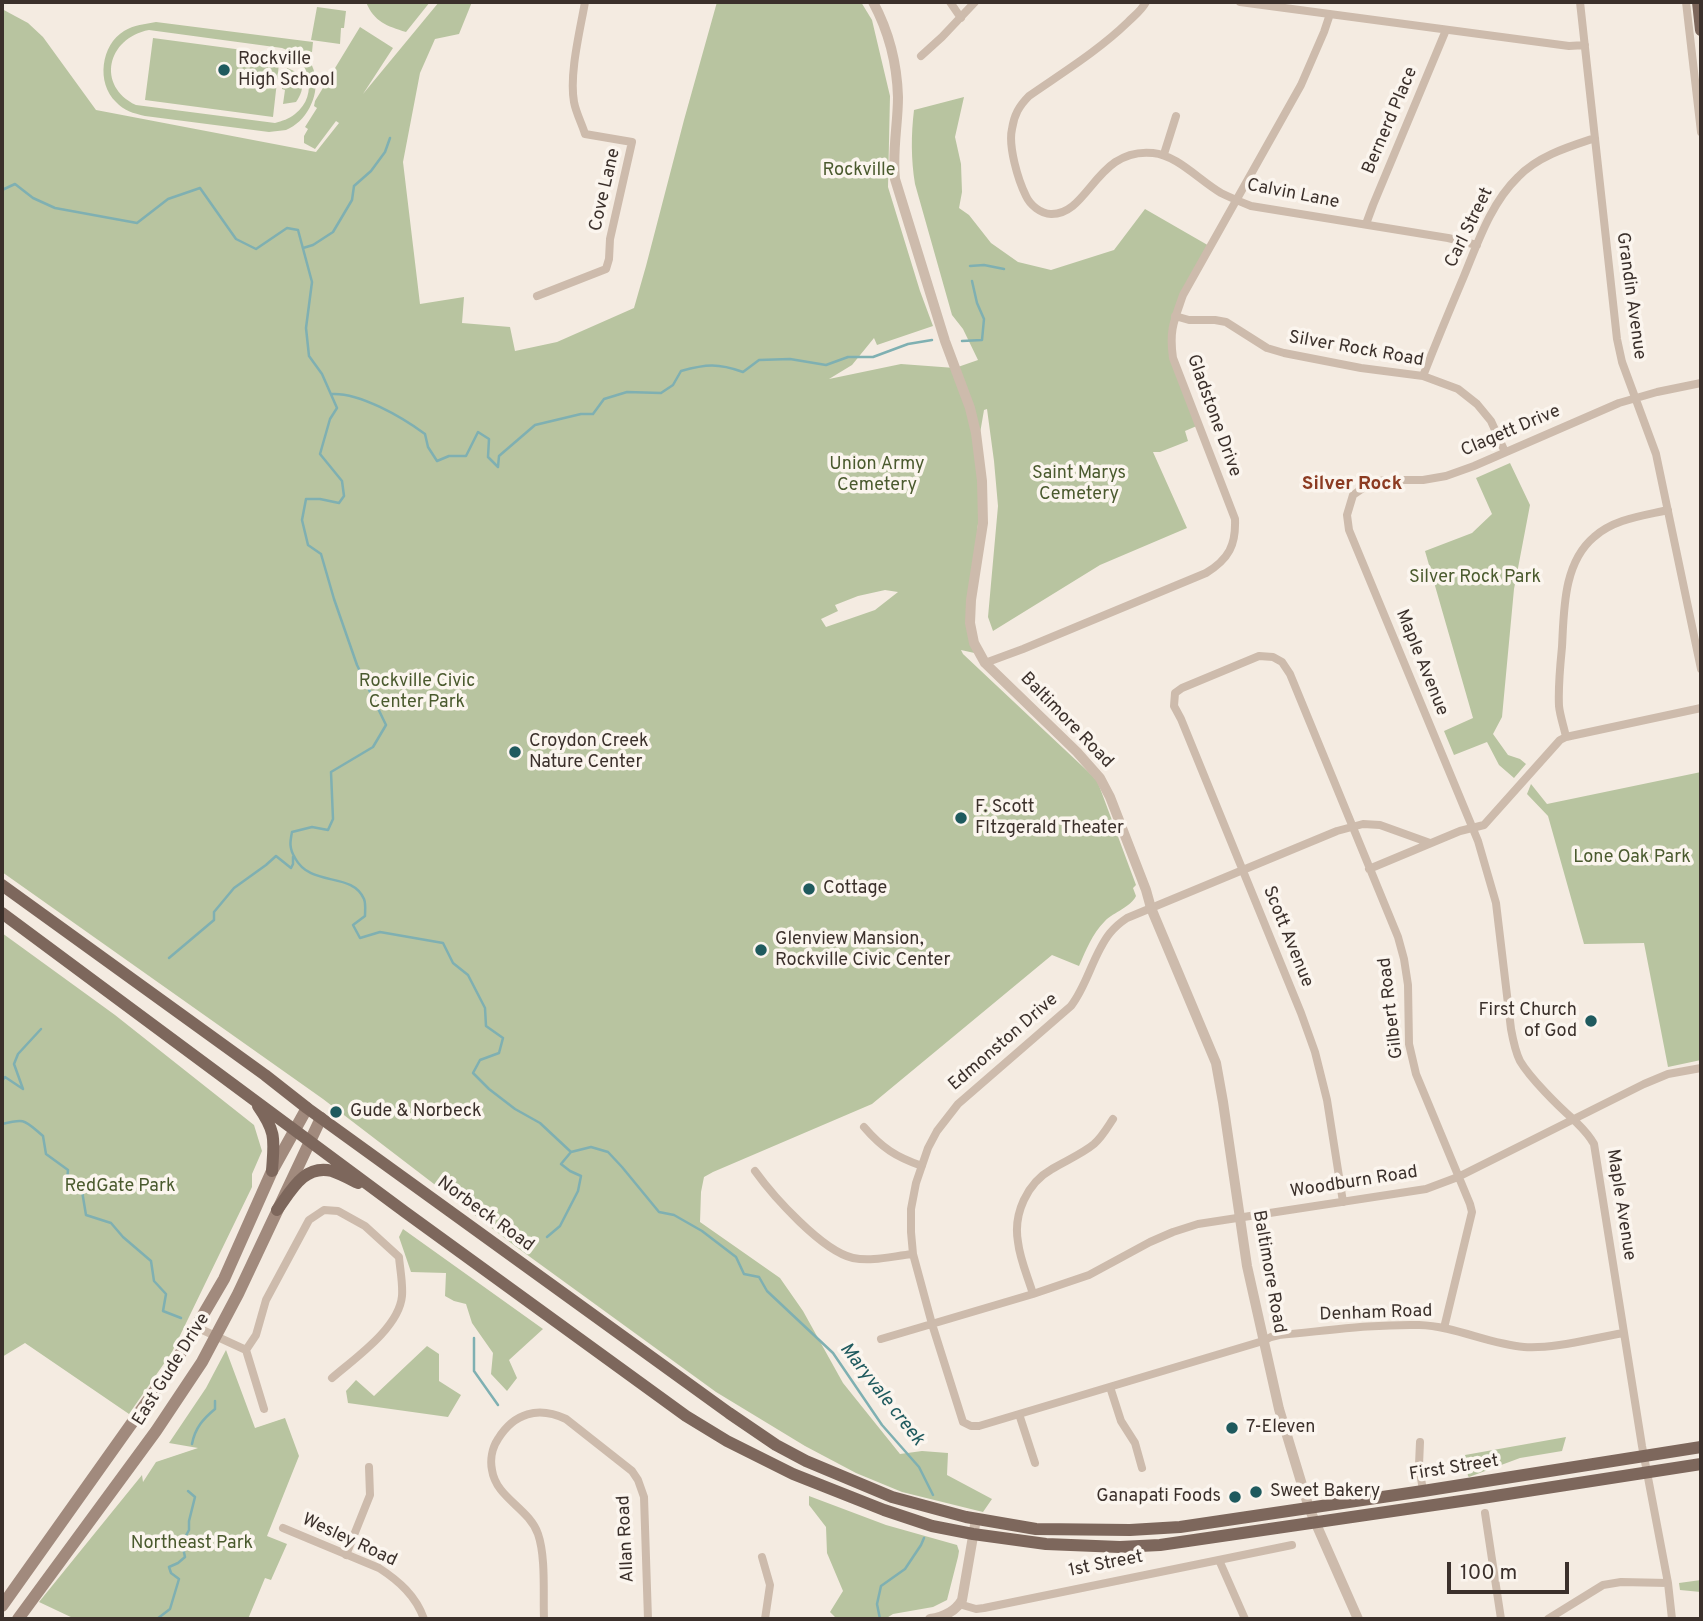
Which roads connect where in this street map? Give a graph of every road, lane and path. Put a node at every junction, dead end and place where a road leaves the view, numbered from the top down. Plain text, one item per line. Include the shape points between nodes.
1 (584, 2) edge
2 (873, 2) edge
3 (950, 2) edge
4 (975, 2) edge
5 (1146, 2) edge
6 (1240, 2) edge
7 (1580, 2) edge
8 (1686, 2) edge
9 (1698, 2) edge
10 (1330, 14) junction
11 (961, 18) junction
12 (1446, 30) junction
13 (1701, 30) edge
14 (1585, 45) junction
15 (920, 56) dead end
16 (1176, 116) dead end
17 (1701, 132) edge
18 (1595, 138) junction
19 (1164, 154) junction
20 (1237, 200) junction
21 (1366, 224) junction
22 (1476, 245) junction
23 (537, 296) dead end
24 (1175, 316) junction
25 (1423, 376) junction
26 (1701, 383) edge
27 (1636, 399) junction
28 (1505, 452) junction
29 (1668, 510) junction
30 (1347, 515) joint
31 (985, 663) junction
32 (1701, 669) edge
33 (1175, 693) joint
34 (1701, 708) edge
35 (1566, 737) junction
36 (1352, 827) junction
37 (1472, 829) junction
38 (1430, 843) junction
39 (1369, 869) junction
40 (1242, 870) junction
41 (2, 885) edge
42 (1151, 908) junction
43 (2, 913) edge
44 (1701, 1068) edge
45 (252, 1098) junction
46 (307, 1108) junction
47 (321, 1118) junction
48 (1113, 1119) dead end
49 (1573, 1120) junction
50 (864, 1127) dead end
51 (295, 1130) junction
52 (309, 1140) junction
53 (922, 1166) junction
54 (272, 1171) junction
55 (755, 1171) dead end
56 (1458, 1177) junction
57 (381, 1194) junction
58 (1343, 1202) junction
59 (277, 1210) junction
60 (1240, 1217) junction
61 (913, 1254) junction
62 (1033, 1294) junction
63 (932, 1324) junction
64 (196, 1327) junction
65 (1444, 1328) junction
66 (1624, 1333) junction
67 (216, 1336) junction
68 (881, 1339) dead end
69 (1263, 1341) junction
70 (246, 1350) junction
71 (332, 1378) dead end
72 (1110, 1387) junction
73 (264, 1409) dead end
74 (1019, 1415) junction
75 (971, 1426) joint
76 (1420, 1442) dead end
77 (1701, 1447) edge
78 (1644, 1456) junction
79 (1035, 1463) dead end
80 (1701, 1464) edge
81 (369, 1467) dead end
82 (1142, 1468) dead end
83 (1648, 1472) junction
84 (1423, 1492) junction
85 (1309, 1508) junction
86 (1485, 1513) dead end
87 (976, 1519) junction
88 (1315, 1522) junction
89 (283, 1528) dead end
90 (973, 1534) junction
91 (1292, 1545) dead end
92 (346, 1555) junction
93 (762, 1557) dead end
94 (1219, 1560) junction
95 (1668, 1583) junction
96 (960, 1604) junction
97 (2, 1606) edge
98 (18, 1619) edge
99 (424, 1619) edge
100 (544, 1619) edge
101 (648, 1619) edge
102 (765, 1619) edge
103 (930, 1619) edge
104 (1245, 1619) edge
105 (1358, 1619) edge
106 (1501, 1619) edge
107 (1548, 1619) edge
108 (1672, 1619) edge

1 - 23 street, Cove Lane via 575,57 574,103 585,134 632,142 606,269
2 - 31 street, Baltimore Road via 895,63 895,179 976,433 983,523 970,623
3 - 11 street
4 - 11 street
5 - 19 street via 1120,30 1020,104 1010,149 1027,198 1038,210 1051,214 1077,203 1110,165 1124,156
6 - 10 street
7 - 14 street, Grandin Avenue
8 - 17 street
9 - 13 main road
10 - 12 street
10 - 20 street, Gladstone Drive via 1301,85
11 - 15 street
12 - 14 street
12 - 21 street, Bernerd Place
14 - 18 street, Grandin Avenue
16 - 19 street
18 - 22 street, Carl Street via 1545,157 1519,175 1500,198
18 - 27 street, Grandin Avenue via 1617,339
19 - 20 street, Calvin Lane
20 - 21 street, Calvin Lane
20 - 24 street, Gladstone Drive
21 - 22 street, Calvin Lane
22 - 25 street, Carl Street
24 - 25 street, Silver Rock Road via 1226,322 1284,354
24 - 31 street, Gladstone Drive via 1170,337 1173,358 1235,519 1236,536 1227,556 1206,573
25 - 28 street, Silver Rock Road via 1458,390 1477,404 1492,421
26 - 27 street, Clagett Drive
27 - 28 street, Clagett Drive
27 - 29 street, Grandin Avenue via 1656,454
28 - 30 street, Clagett Drive via 1446,476 1372,482 1353,495
29 - 32 street, Grandin Avenue
29 - 35 street via 1613,523 1587,544 1573,567 1565,598 1559,687
30 - 37 street, Maple Avenue via 1349,530
31 - 42 street, Baltimore Road via 1100,778
33 - 36 street, Gilbert Road via 1259,656 1282,662
33 - 40 street, Scott Avenue via 1174,706
34 - 35 street
35 - 37 street via 1484,825
36 - 38 street, Edmonston Drive via 1380,825
36 - 39 street, Gilbert Road
36 - 40 street, Edmonston Drive
37 - 38 street
37 - 49 street, Maple Avenue via 1496,903 1515,1049 1530,1074
38 - 39 street
39 - 56 street, Gilbert Road via 1404,959 1409,1044 1416,1074
40 - 42 street, Edmonston Drive
40 - 58 street, Scott Avenue via 1315,1052
41 - 46 main road, Norbeck Road
42 - 53 street, Edmonston Drive via 1113,929 1071,1006 958,1104 937,1131
42 - 60 street, Baltimore Road via 1216,1063
43 - 45 main road
44 - 49 street, Woodburn Road via 1668,1074
45 - 51 main road
45 - 54 main road via 274,1134
46 - 47 main road, Norbeck Road
46 - 51 main road, East Gude Drive
47 - 52 main road, East Gude Drive
47 - 87 main road, Norbeck Road via 776,1445 892,1497
48 - 62 street via 1092,1146 1040,1177 1026,1195 1016,1231
49 - 56 street, Woodburn Road
49 - 66 street, Maple Avenue via 1589,1134 1597,1156
50 - 53 street via 889,1152
51 - 52 main road
51 - 54 main road, East Gude Drive
52 - 57 main road
52 - 59 main road, East Gude Drive
53 - 61 street, Edmonston Drive via 911,1209
54 - 64 main road, East Gude Drive via 224,1279
55 - 61 street via 817,1238 835,1251 868,1260
56 - 58 street, Woodburn Road via 1426,1189
56 - 65 street, Gilbert Road via 1472,1212
57 - 59 main road via 332,1171 319,1171 298,1180
57 - 90 main road via 709,1431 831,1490 932,1526
58 - 60 street, Woodburn Road
59 - 67 main road, East Gude Drive
60 - 62 street, Woodburn Road via 1173,1231 1089,1275
60 - 69 street, Baltimore Road
61 - 63 street, Edmonston Drive
62 - 63 street, Woodburn Road
63 - 68 street, Woodburn Road
63 - 75 street, Edmonston Drive via 963,1422
64 - 67 street
64 - 97 main road, East Gude Drive
65 - 66 street, Denham Road via 1524,1347
65 - 69 street, Denham Road via 1391,1325 1279,1335
66 - 78 street, Maple Avenue
67 - 70 street
67 - 98 main road, East Gude Drive via 156,1431
69 - 72 street, Denham Road
69 - 85 street, Baltimore Road
70 - 71 street via 256,1335 266,1300 309,1220 324,1210 338,1211 365,1226 399,1257 402,1296 397,1314 379,1337
70 - 73 street
72 - 74 street, Denham Road
72 - 82 street
74 - 75 street, Denham Road
74 - 79 street
76 - 84 street
77 - 78 main road, First Street
78 - 83 street, Maple Avenue
78 - 84 main road, First Street
80 - 83 main road, First Street
81 - 92 street via 370,1495
83 - 88 main road, First Street
83 - 95 street, Maple Avenue
84 - 85 main road, First Street
85 - 87 main road, First Street via 1156,1529 1036,1529
85 - 88 street, Baltimore Road
86 - 106 street
87 - 90 street
88 - 90 main road, First Street via 1119,1547
88 - 105 street, Baltimore Road
89 - 92 street, Wesley Road
90 - 96 street
91 - 94 street, 1st Street
92 - 99 street, Wesley Road via 393,1577 410,1592
93 - 102 street via 770,1585
94 - 96 street, 1st Street via 984,1608
94 - 104 street
95 - 107 street via 1603,1585
95 - 108 street, Maple Avenue
96 - 103 street, 1st Street via 949,1614
100 - 101 street, Allan Road via 537,1531 500,1490 492,1470 492,1452 503,1430 515,1420 544,1412 566,1419 638,1480 644,1497

